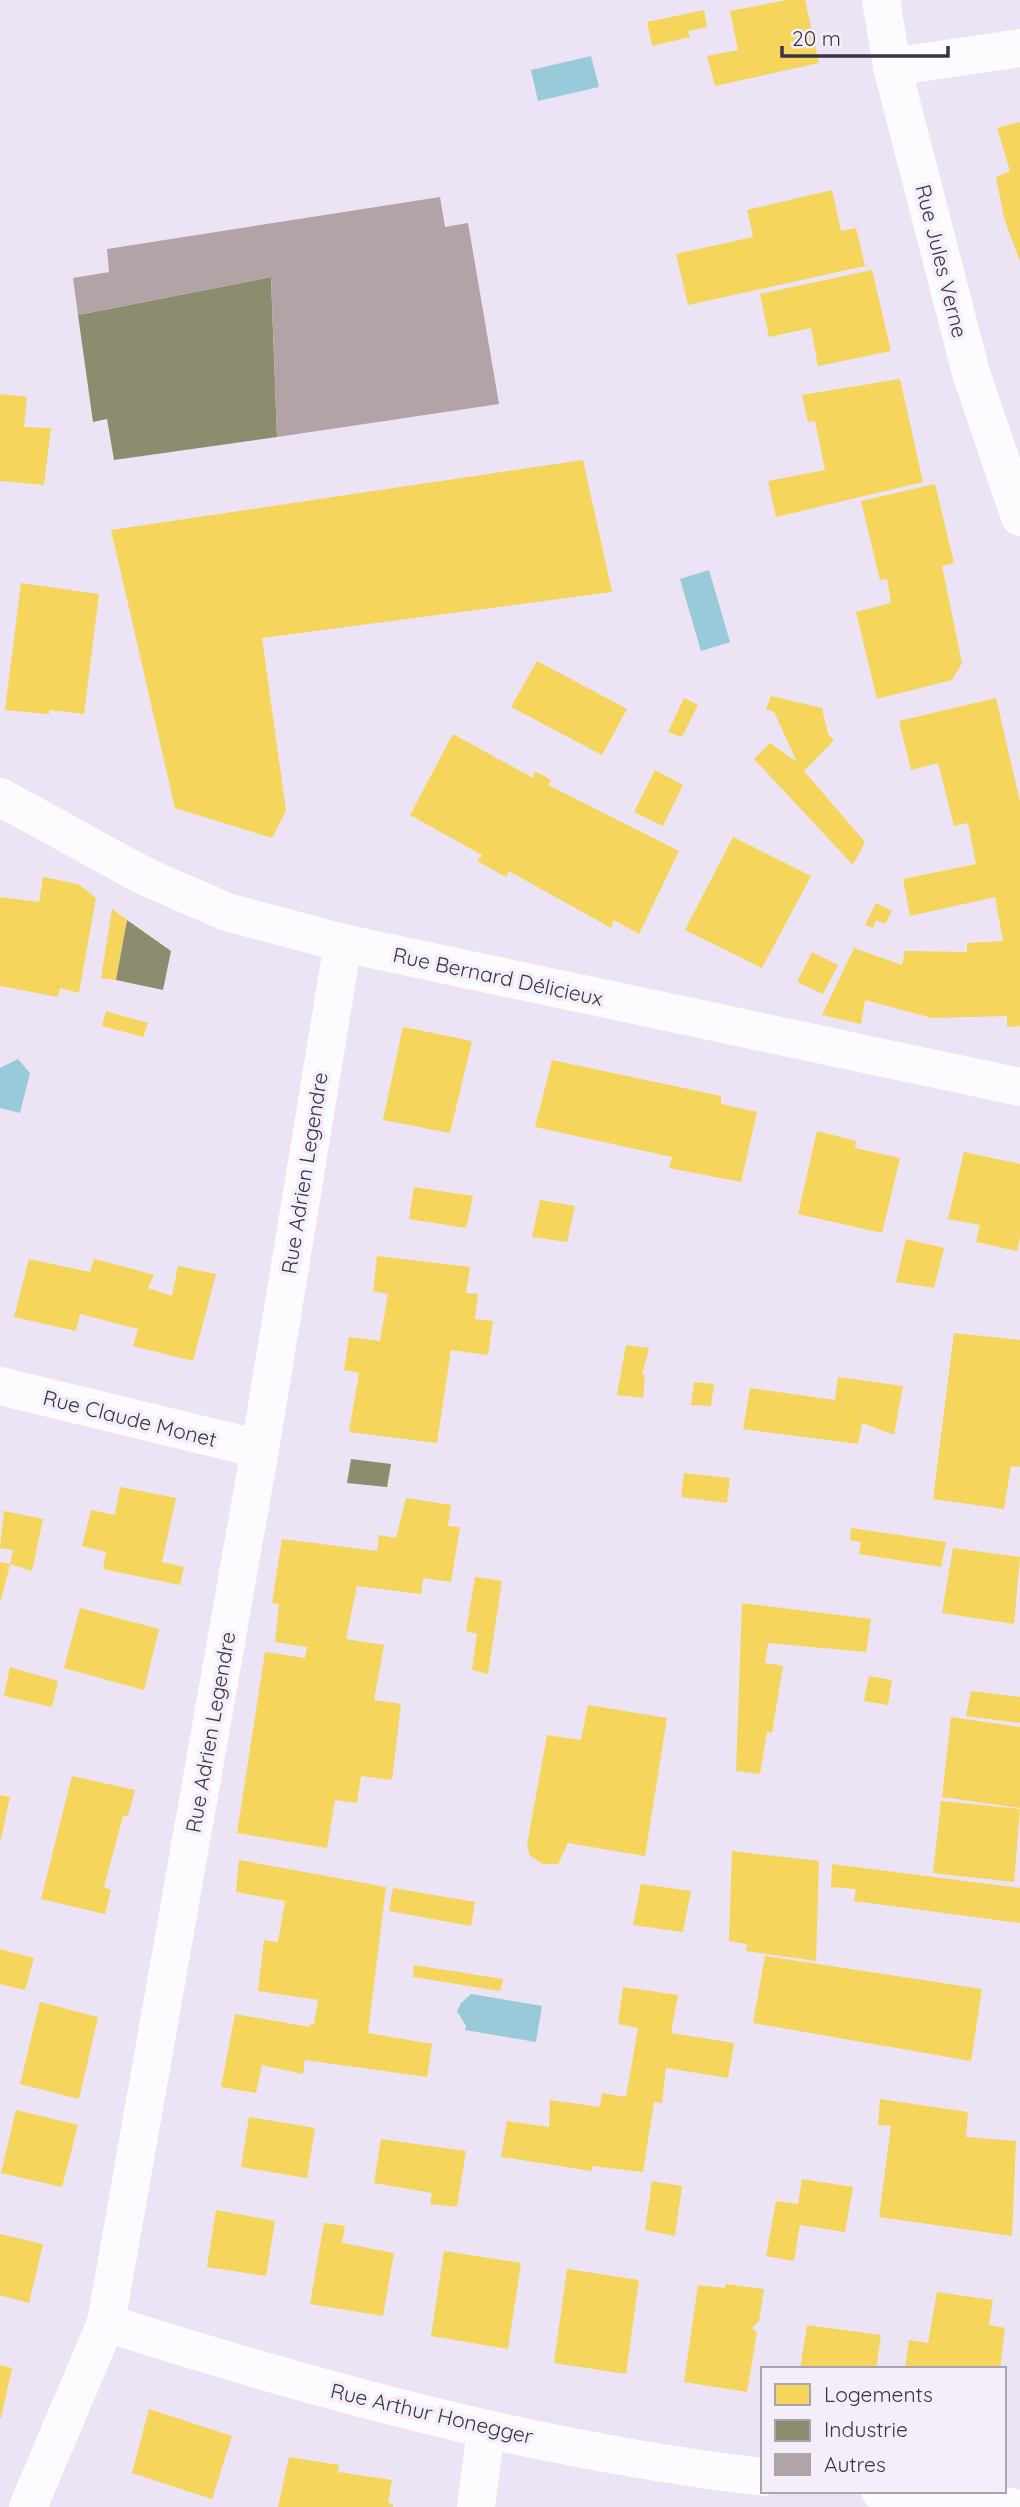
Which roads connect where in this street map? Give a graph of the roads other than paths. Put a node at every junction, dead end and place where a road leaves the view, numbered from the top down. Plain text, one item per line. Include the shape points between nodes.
1 (881, 0) edge
2 (1020, 48) edge
3 (892, 67) junction
4 (1020, 517) edge
5 (0, 797) edge
6 (343, 943) junction
7 (1020, 1087) edge
8 (0, 1386) edge
9 (260, 1449) junction
10 (106, 2323) junction
11 (486, 2430) junction
12 (761, 2477) edge
13 (896, 2493) edge
14 (28, 2507) edge
15 (476, 2507) edge
16 (1012, 2507) edge

1 - 3 street, Rue Jules Verne
2 - 3 street
3 - 4 street, Rue Jules Verne via 971,373
5 - 6 street, Rue Bernard Délicieux via 144,876 227,912
6 - 7 street, Rue Bernard Délicieux
6 - 9 street, Rue Adrien Legendre
8 - 9 street, Rue Claude Monet
9 - 10 street, Rue Adrien Legendre
10 - 11 street, Rue Arthur Honegger via 240,2366
10 - 14 street, Rue Adrien Legendre
11 - 12 street, Rue Arthur Honegger
11 - 15 street
13 - 16 street

